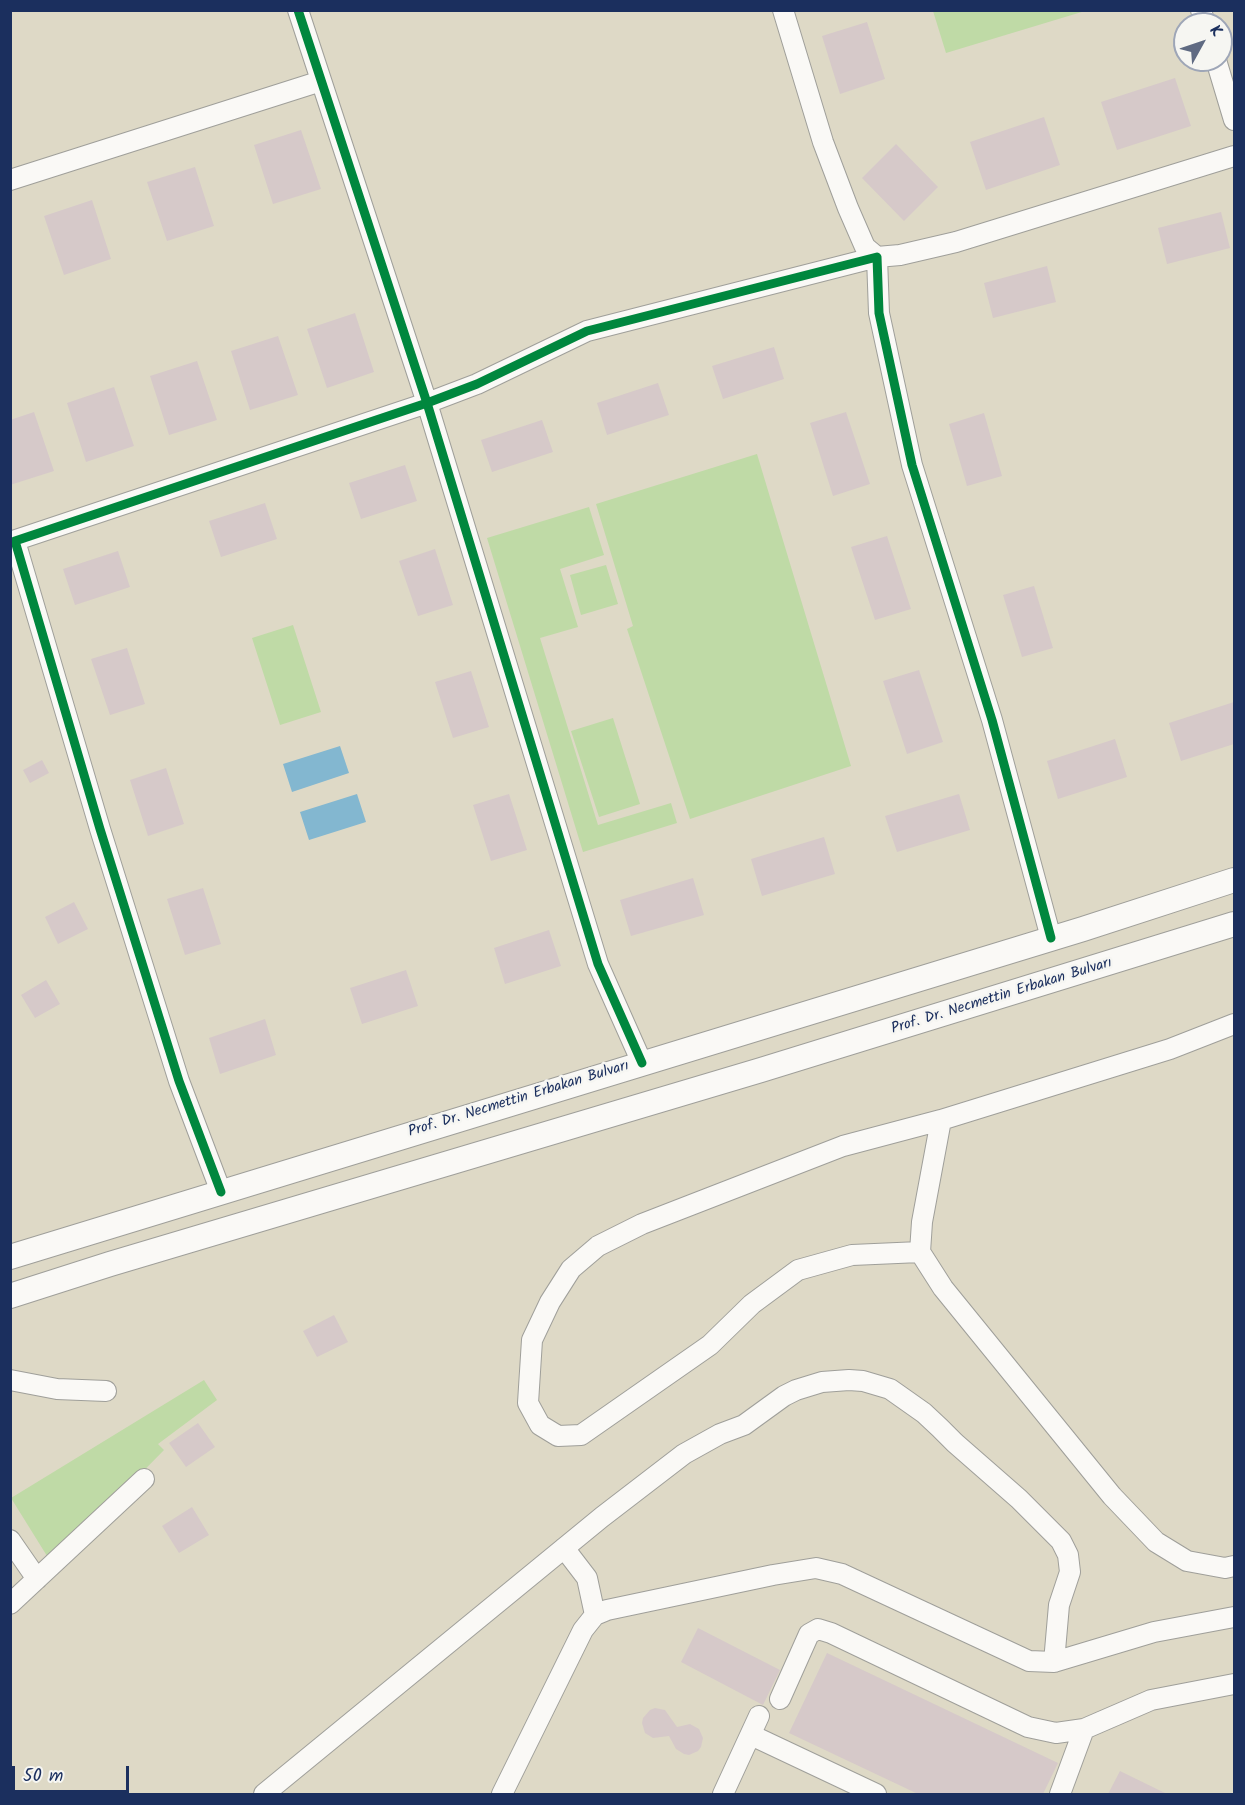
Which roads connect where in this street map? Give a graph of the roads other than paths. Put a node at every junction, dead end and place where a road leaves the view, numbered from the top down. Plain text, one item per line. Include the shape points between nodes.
1 (298, 10) edge
2 (783, 10) edge
3 (1220, 72) edge
4 (321, 81) junction
5 (1234, 120) edge
6 (1234, 156) edge
7 (10, 180) edge
8 (877, 257) junction
9 (427, 403) junction
10 (13, 542) edge
11 (1234, 880) edge
12 (1234, 924) edge
13 (1051, 938) junction
14 (1234, 1024) edge
15 (642, 1063) junction
16 (941, 1120) junction
17 (221, 1192) junction
18 (920, 1252) junction
19 (10, 1257) edge
20 (10, 1296) edge
21 (10, 1380) edge
22 (106, 1391) dead end
23 (144, 1479) dead end
24 (10, 1539) edge
25 (564, 1548) junction
26 (1234, 1566) edge
27 (37, 1579) junction
28 (10, 1604) edge
29 (595, 1615) junction
30 (1234, 1617) edge
31 (1054, 1662) junction
32 (1234, 1684) edge
33 (780, 1699) dead end
34 (759, 1716) dead end
35 (1084, 1730) junction
36 (751, 1735) junction
37 (264, 1794) edge
38 (502, 1794) edge
39 (723, 1794) edge
40 (876, 1794) edge
41 (1060, 1794) edge

1 - 4 street
2 - 8 street via 823,142 848,208 865,247
3 - 5 street
4 - 7 street
4 - 9 street
6 - 8 street via 956,242
8 - 9 street via 587,331 477,384
8 - 13 street via 879,313 912,465 992,720
9 - 10 street
9 - 15 street via 598,964
10 - 17 street via 179,1081
11 - 13 main road, Prof. Dr. Necmettin Erbakan Bulvarı
12 - 20 main road, Prof. Dr. Necmettin Erbakan Bulvarı
13 - 15 main road, Prof. Dr. Necmettin Erbakan Bulvarı
14 - 16 street via 1170,1049
15 - 17 main road, Prof. Dr. Necmettin Erbakan Bulvarı
16 - 18 street
16 - 18 street via 843,1146 642,1224 598,1246 571,1269 532,1340 528,1403 540,1425 558,1436 581,1435 711,1345 752,1304 798,1270 852,1255
17 - 19 main road, Prof. Dr. Necmettin Erbakan Bulvarı
18 - 26 street via 943,1288 1112,1496 1156,1542 1187,1561
21 - 22 street via 57,1389
23 - 27 street
24 - 27 street
25 - 29 street via 587,1578
25 - 31 street via 684,1454 752,1421 784,1396 822,1382 870,1383 890,1389 924,1413 1061,1541 1070,1572 1059,1605
25 - 37 street
27 - 28 street
29 - 31 street via 816,1568 842,1574 1029,1661
29 - 38 street via 583,1630
30 - 31 street via 1154,1632
32 - 35 street via 1151,1700
33 - 35 street via 809,1634 818,1629 1028,1728 1056,1733
34 - 36 street
35 - 41 street
36 - 39 street
36 - 40 street

